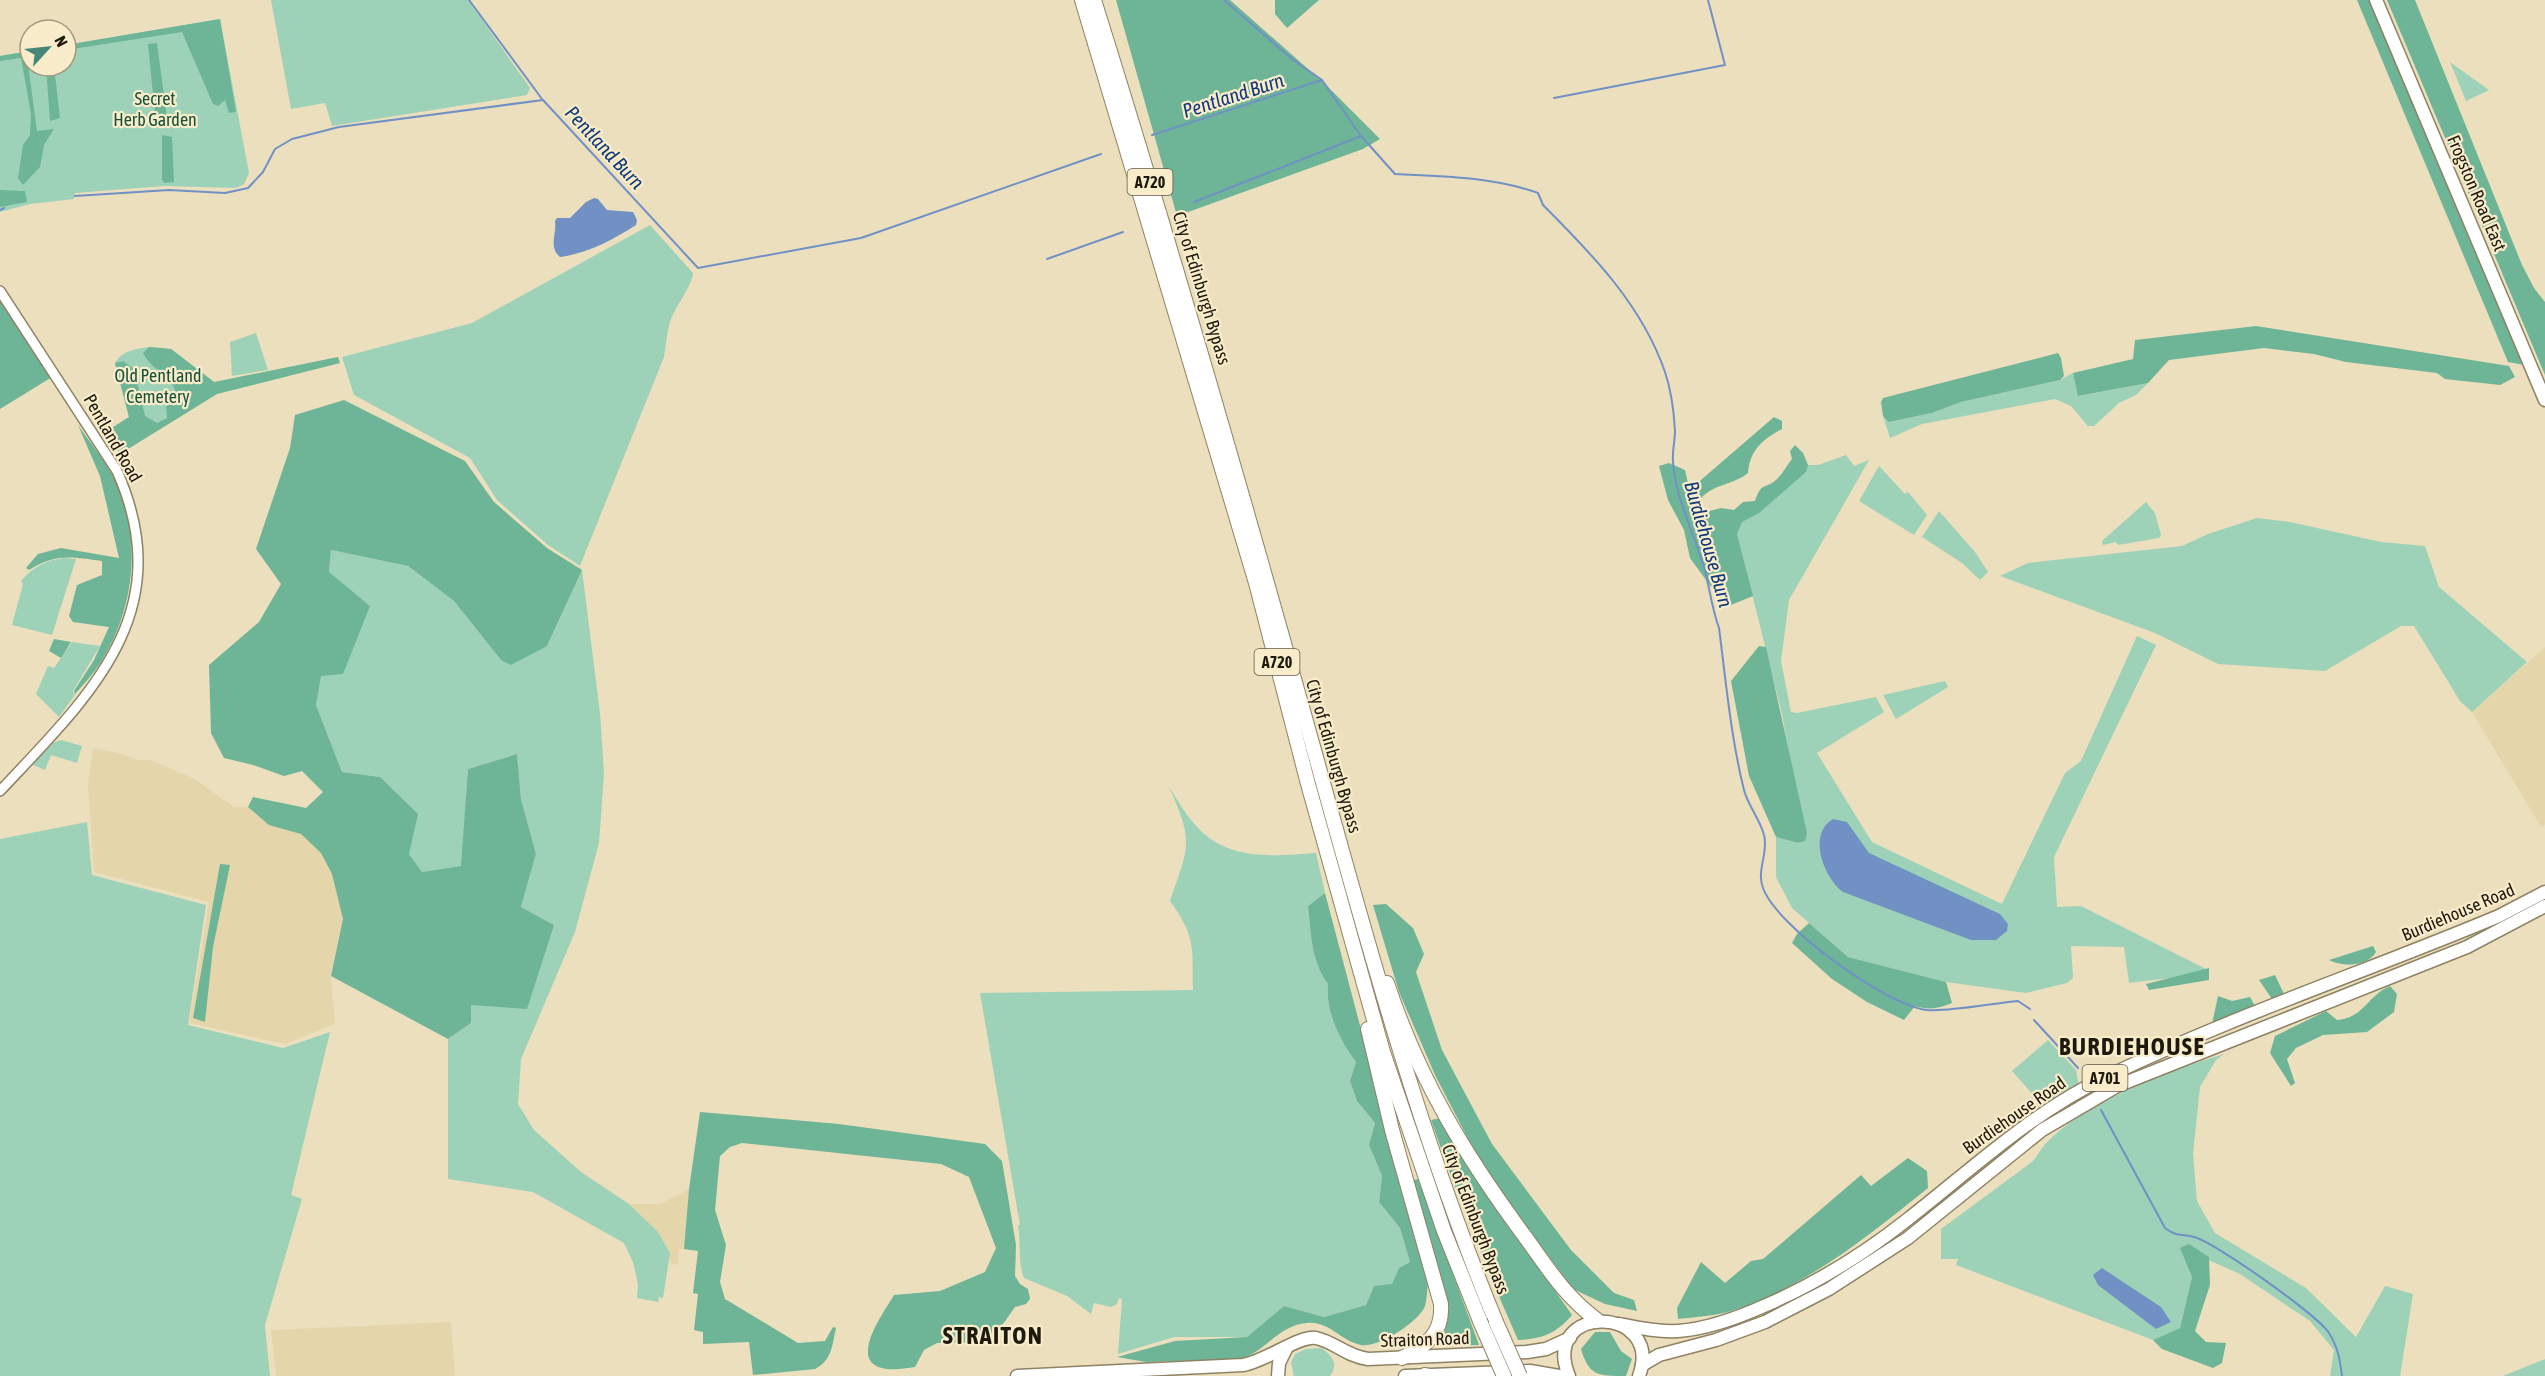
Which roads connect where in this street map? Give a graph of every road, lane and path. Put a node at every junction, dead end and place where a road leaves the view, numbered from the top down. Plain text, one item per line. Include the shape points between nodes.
1 (1082, 0) edge
2 (1094, 0) edge
3 (2376, 0) edge
4 (0, 291) edge
5 (2545, 400) edge
6 (1308, 784) junction
7 (0, 791) edge
8 (1336, 827) junction
9 (2545, 892) edge
10 (2545, 906) edge
11 (1597, 1320) junction
12 (1619, 1324) junction
13 (1570, 1338) junction
14 (1287, 1348) junction
15 (1402, 1358) junction
16 (1640, 1371) edge
17 (1427, 1375) edge
18 (1017, 1376) edge
19 (1278, 1376) edge
20 (1405, 1376) edge
21 (1504, 1376) edge
22 (1520, 1376) edge
23 (1559, 1376) edge
24 (1569, 1376) edge

1 - 6 highway, City of Edinburgh Bypass / A720 via 1256,584
2 - 8 highway, City of Edinburgh Bypass / A720 via 1206,365
3 - 5 main road, Frogston Road East
4 - 7 street, Pentland Road via 117,471 136,526 138,559 131,611 115,653 98,681
6 - 15 highway via 1392,1130 1441,1304 1440,1324 1430,1341
6 - 21 highway, City of Edinburgh Bypass / A720, bridge via 1406,1123 1444,1231
8 - 11 highway via 1394,1002 1446,1120 1472,1164 1564,1291
8 - 22 highway, City of Edinburgh Bypass / A720, bridge via 1383,998 1438,1174
9 - 12 main road, Burdiehouse Road / A701 via 2499,916 2188,1041 2082,1089 2013,1133 1881,1238 1822,1277 1779,1299 1695,1329 1661,1330
10 - 16 main road, Burdiehouse Road / A701 via 2467,947 2117,1086 2042,1130 1908,1238 1829,1289 1765,1322 1659,1355
11 - 12 main road, A701
11 - 13 main road, Straiton Road via 1585,1324
12 - 16 main road, A701 via 1636,1339
13 - 15 main road, Straiton Road via 1539,1351
13 - 24 main road via 1565,1361
14 - 15 main road, Straiton Road via 1300,1340 1317,1338 1357,1357
14 - 18 main road, Straiton Road via 1243,1365
14 - 19 main road via 1279,1362
17 - 20 main road, Straiton Road
17 - 23 main road, Straiton Road via 1530,1371

